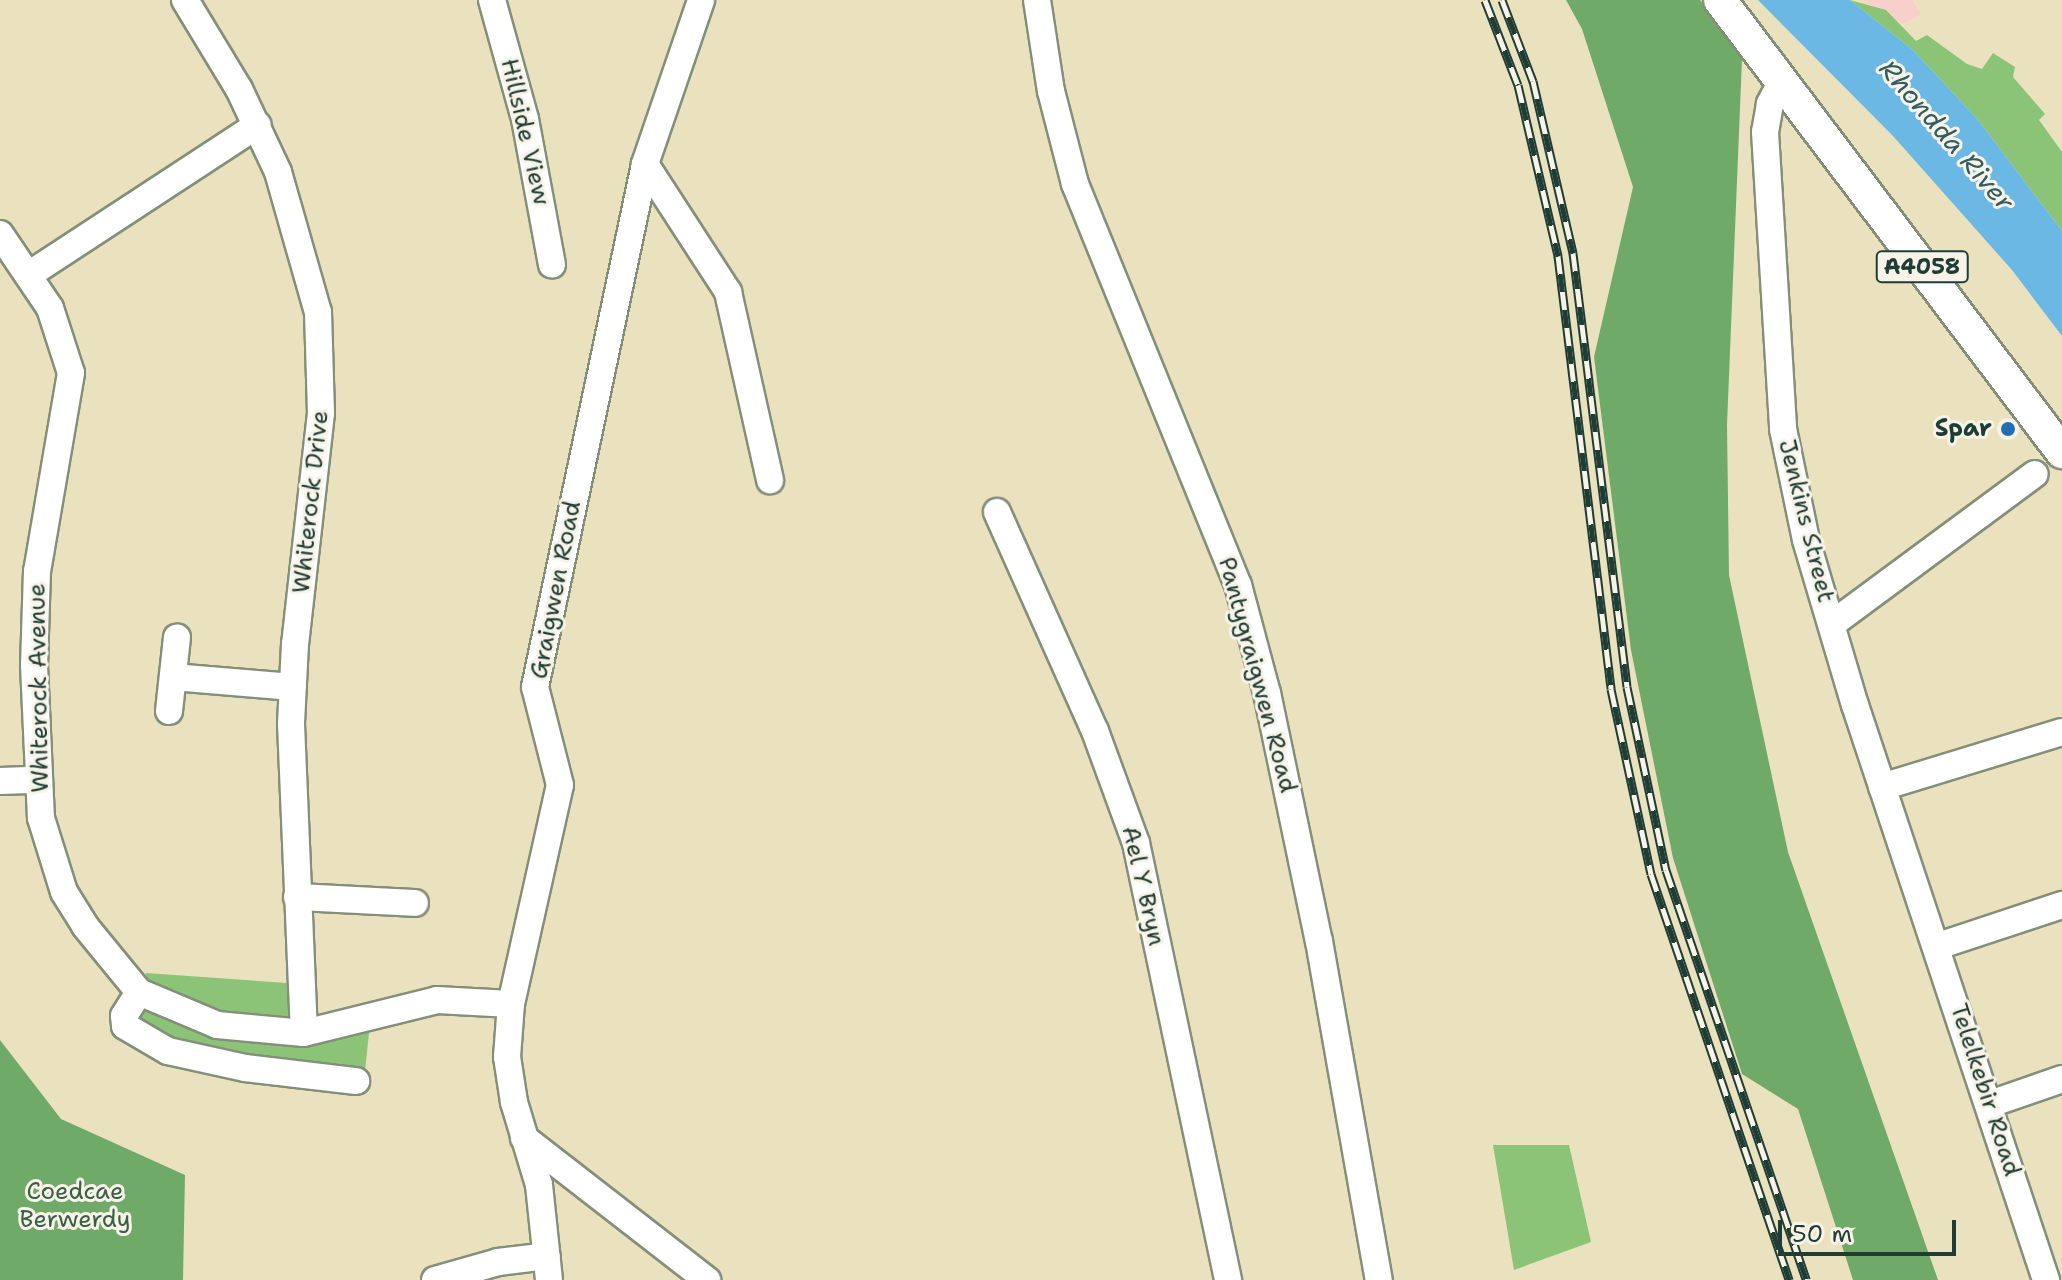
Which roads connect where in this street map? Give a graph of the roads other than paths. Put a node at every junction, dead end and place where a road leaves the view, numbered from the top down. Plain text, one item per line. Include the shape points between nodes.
1 (185, 0) edge
2 (492, 0) edge
3 (701, 0) edge
4 (1037, 0) edge
5 (1720, 0) edge
6 (1782, 81) junction
7 (258, 125) junction
8 (645, 164) junction
9 (0, 234) edge
10 (552, 265) dead end
11 (30, 274) junction
12 (2062, 452) edge
13 (2035, 474) dead end
14 (770, 480) dead end
15 (997, 512) dead end
16 (1832, 624) junction
17 (177, 637) dead end
18 (173, 677) junction
19 (293, 687) junction
20 (169, 711) dead end
21 (2062, 732) edge
22 (37, 780) junction
23 (0, 781) edge
24 (1882, 787) junction
25 (297, 897) junction
26 (415, 903) dead end
27 (2062, 905) edge
28 (1938, 946) junction
29 (139, 992) junction
30 (511, 1004) junction
31 (304, 1033) junction
32 (2062, 1079) edge
33 (356, 1081) dead end
34 (1990, 1104) junction
35 (524, 1138) junction
36 (2050, 1267) edge
37 (548, 1268) edge
38 (435, 1280) edge
39 (707, 1280) edge
40 (1228, 1280) edge
41 (1379, 1280) edge

1 - 7 street, Whiterock Drive
2 - 10 street, Hillside View via 525,119
3 - 8 street, Graigwen Road
4 - 41 street, Pantygraigwen Road via 1051,91 1075,184 1238,585 1319,941
5 - 6 main road, A4058
6 - 12 main road, A4058
6 - 16 street, Jenkins Street via 1770,104 1765,132 1783,429 1806,540
7 - 11 street
7 - 19 street, Whiterock Drive via 302,245 318,312 321,413
8 - 14 street via 728,292
8 - 30 street, Graigwen Road via 535,687 560,785
9 - 11 street, Whiterock Avenue
11 - 22 street, Whiterock Avenue via 60,328 71,373 37,571
13 - 16 street
15 - 40 street, Ael Y Bryn via 1095,731 1136,843
16 - 24 street, Jenkins Street
17 - 18 street
18 - 19 street
18 - 20 street
19 - 25 street, Whiterock Drive
21 - 24 street
22 - 23 street
22 - 29 street, Whiterock Avenue via 41,818 64,892 110,962
24 - 28 street, Jenkins Street
25 - 26 street
25 - 31 street, Whiterock Drive
27 - 28 street
28 - 34 street, Telelkebir Road
29 - 31 street, Whiterock Avenue via 217,1025
29 - 33 street via 124,1016 125,1026 168,1051 245,1068
30 - 31 street, Whiterock Avenue via 437,1000
30 - 35 street, Graigwen Road via 507,1057
32 - 34 street
34 - 36 street, Telelkebir Road
35 - 37 street, Graigwen Road via 539,1185
35 - 39 street
37 - 38 street via 498,1262

